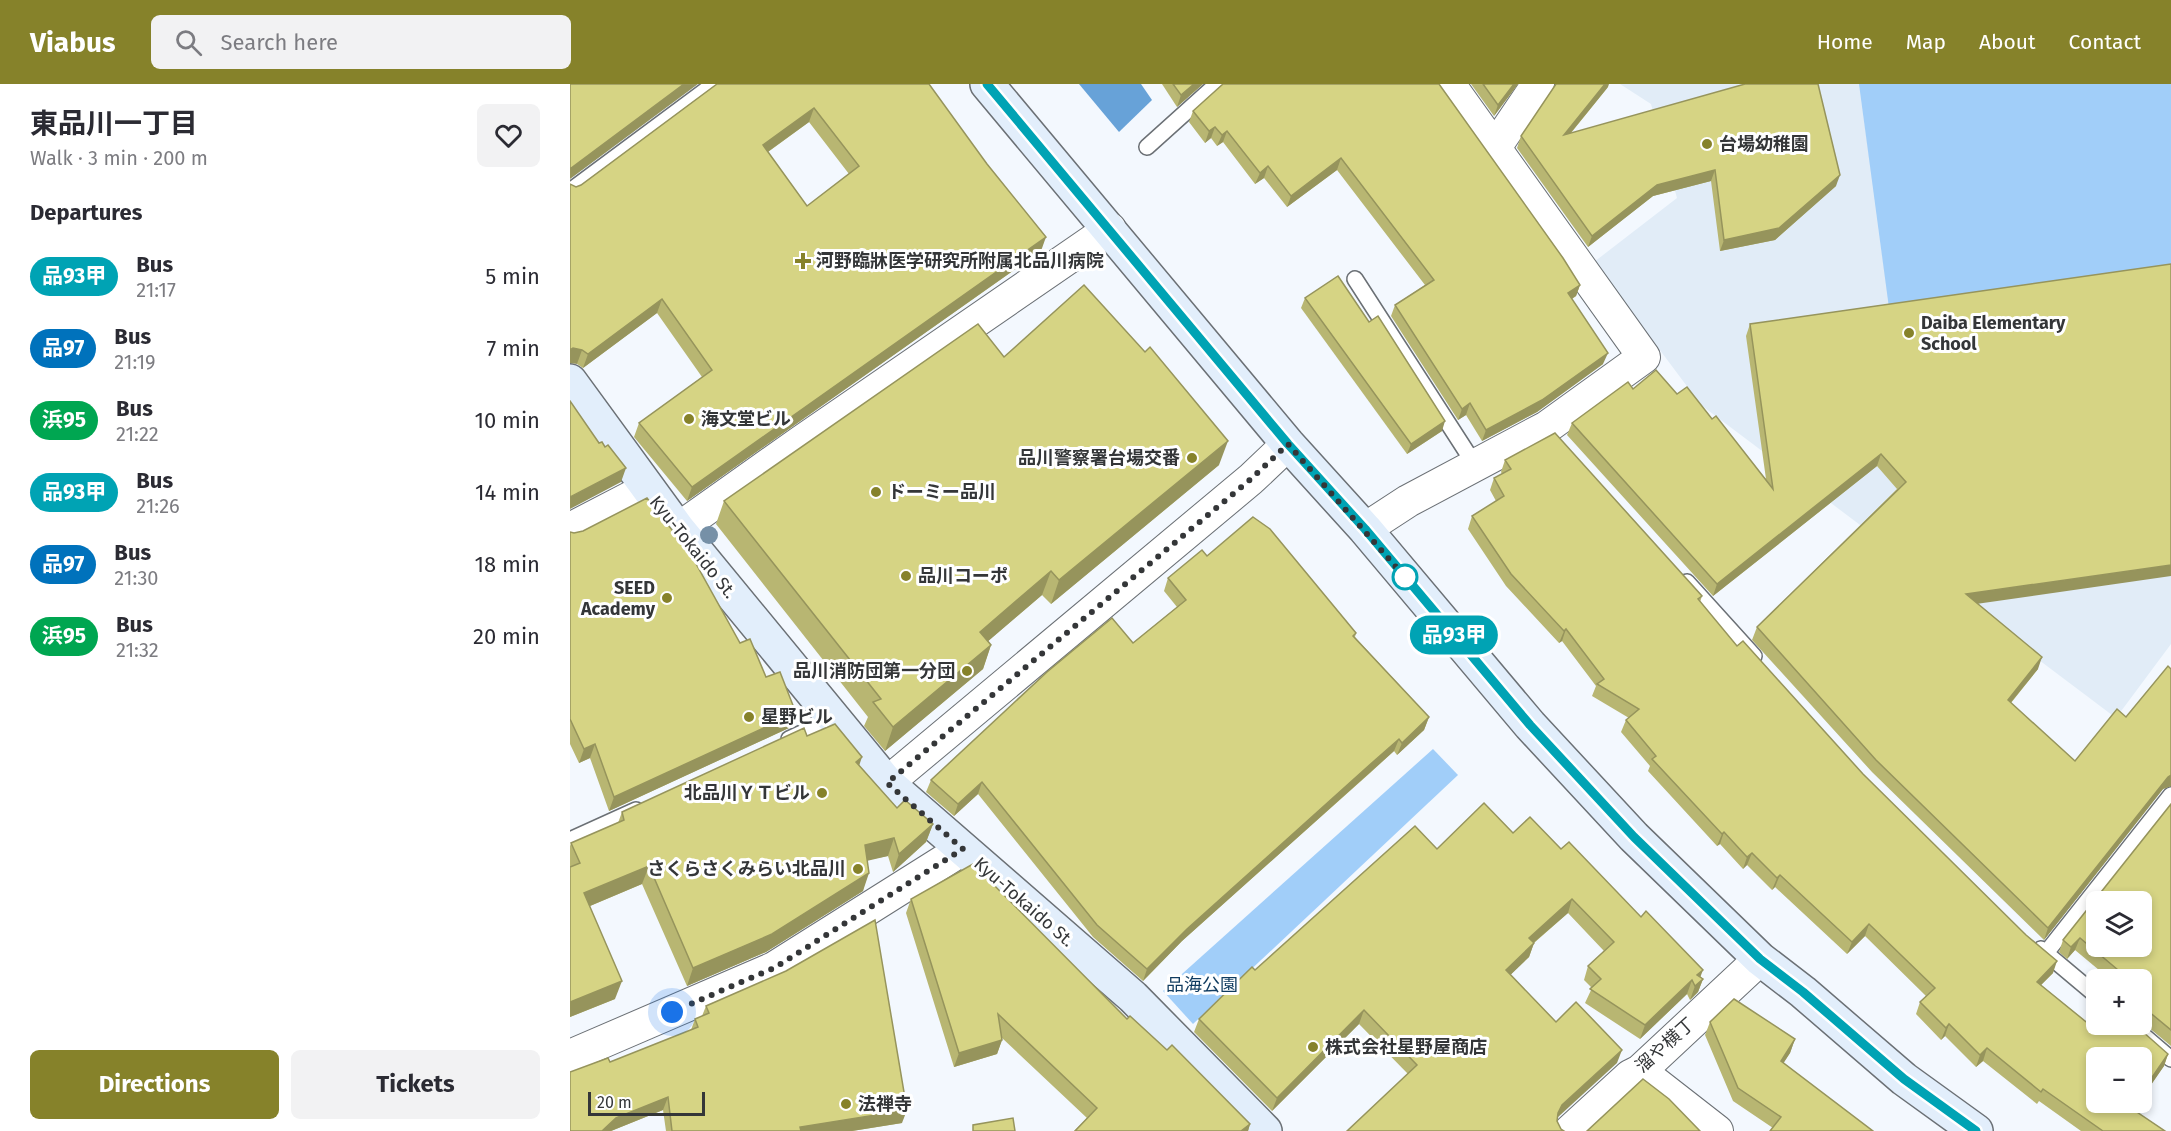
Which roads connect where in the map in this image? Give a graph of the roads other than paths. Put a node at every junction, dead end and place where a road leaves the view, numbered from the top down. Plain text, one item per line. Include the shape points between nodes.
1 (714, 84) edge
2 (987, 84) edge
3 (1217, 84) edge
4 (1449, 84) edge
5 (1538, 84) edge
6 (1147, 147) dead end
7 (1494, 149) junction
8 (570, 191) edge
9 (1110, 229) junction
10 (1354, 279) dead end
11 (570, 381) edge
12 (1288, 444) junction
13 (1475, 465) junction
14 (646, 489) junction
15 (570, 529) edge
16 (678, 529) junction
17 (1365, 529) junction
18 (1674, 568) edge
19 (1762, 665) edge
20 (832, 719) junction
21 (778, 744) edge
22 (887, 783) junction
23 (2171, 795) edge
24 (648, 804) edge
25 (570, 840) edge
26 (963, 849) junction
27 (2028, 940) edge
28 (2046, 953) junction
29 (1760, 959) junction
30 (2086, 987) edge
31 (2143, 1035) edge
32 (570, 1056) edge
33 (2171, 1059) edge
34 (1641, 1071) junction
35 (1265, 1131) edge
36 (1570, 1131) edge
37 (1717, 1131) edge
38 (1976, 1131) edge

1 - 8 lane
2 - 9 street
3 - 6 lane
4 - 7 street
5 - 7 street
7 - 13 street via 1644,357 1551,431
9 - 12 street
9 - 16 street
10 - 13 lane
11 - 14 street, Kyu-Tokaido St.
12 - 17 street
12 - 22 street
13 - 17 street
14 - 15 street
14 - 16 street, Kyu-Tokaido St.
16 - 20 street, Kyu-Tokaido St.
17 - 29 street via 1538,734 1634,837
18 - 19 lane
20 - 21 lane
20 - 22 street, Kyu-Tokaido St.
22 - 26 street, Kyu-Tokaido St.
23 - 28 lane
24 - 25 lane
26 - 32 street via 774,968
26 - 35 street, Kyu-Tokaido St. via 1134,997
27 - 28 lane
28 - 30 lane
29 - 34 street, 溜や横丁
29 - 38 street via 1904,1079
31 - 33 lane
34 - 36 street, 溜や横丁
34 - 37 street

